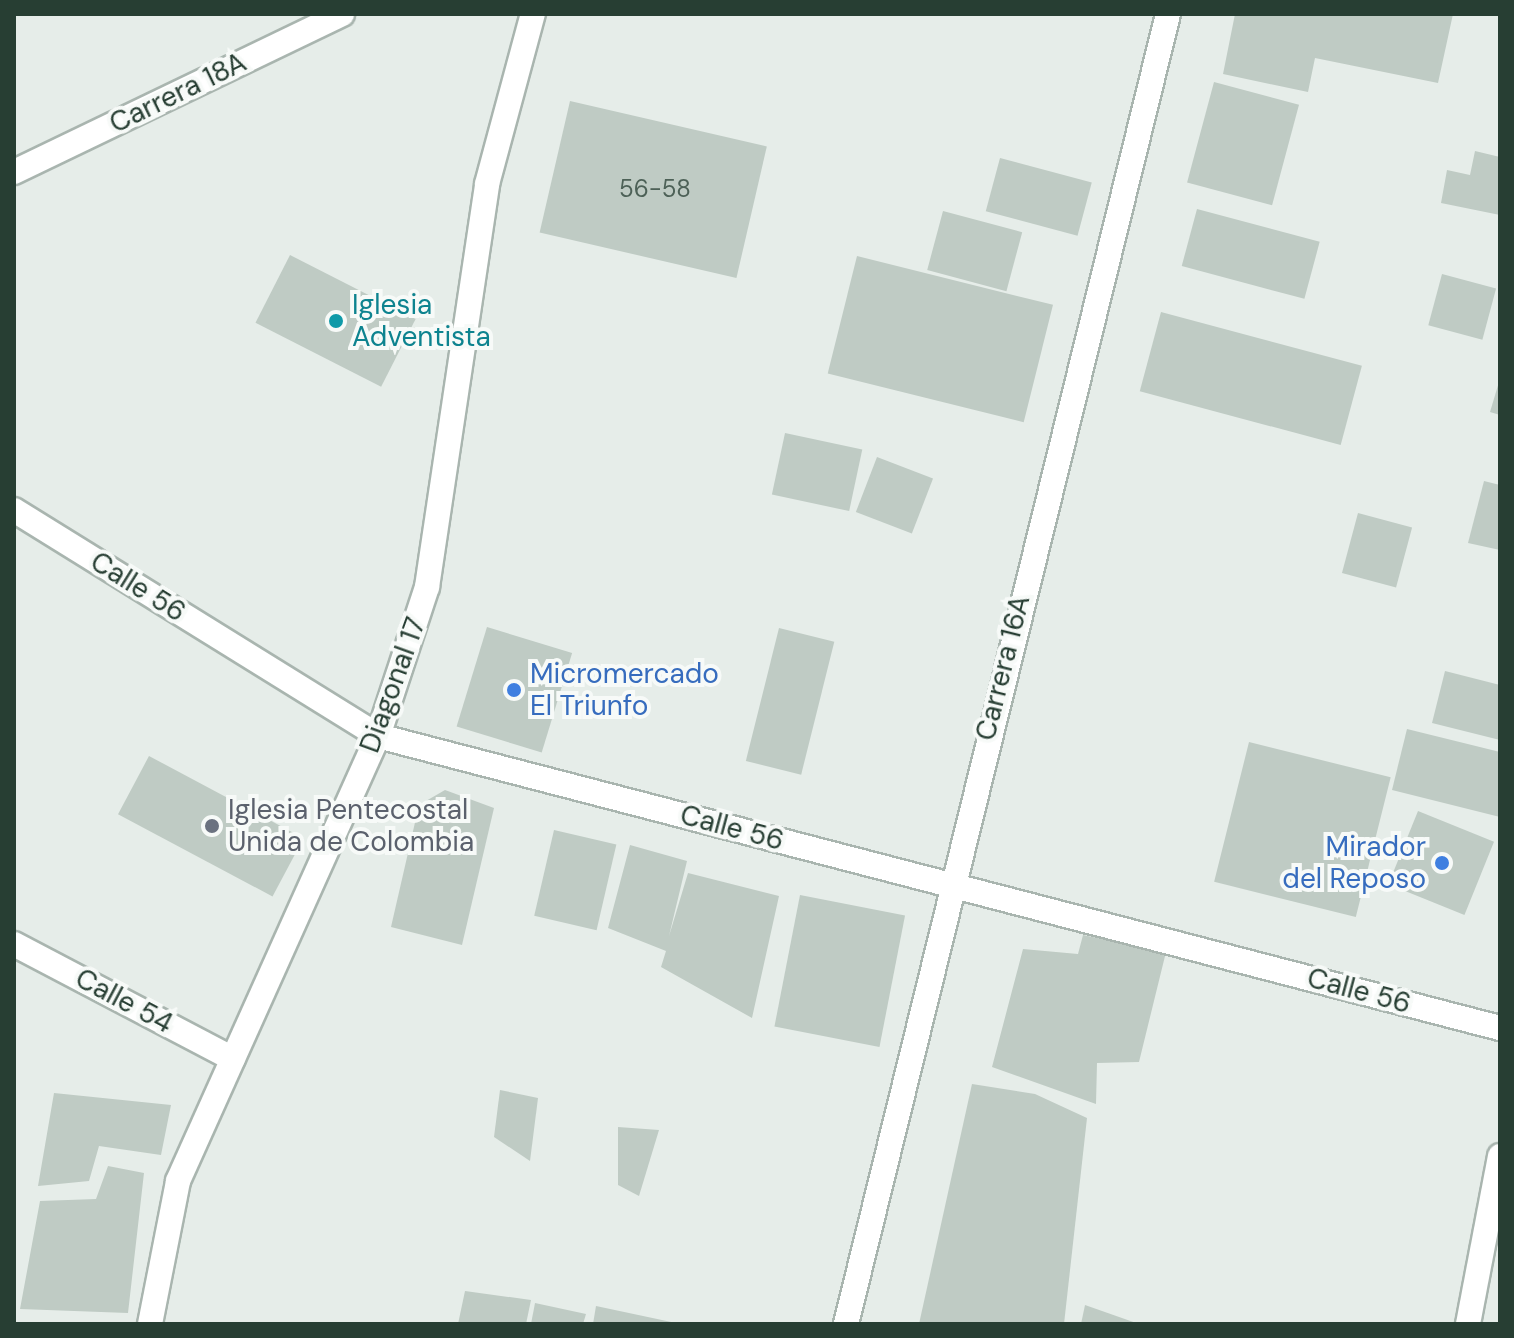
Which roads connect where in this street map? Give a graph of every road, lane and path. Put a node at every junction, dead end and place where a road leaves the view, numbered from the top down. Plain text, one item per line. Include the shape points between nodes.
1 (342, 14) edge
2 (533, 14) edge
3 (1168, 14) edge
4 (14, 172) edge
5 (14, 510) edge
6 (378, 736) junction
7 (949, 885) junction
8 (14, 944) edge
9 (1500, 1028) edge
10 (233, 1059) junction
11 (1500, 1156) edge
12 (150, 1324) edge
13 (846, 1324) edge
14 (1468, 1324) edge

1 - 4 street, Carrera 18A
2 - 6 street, Diagonal 17 via 487,184 427,587
3 - 7 street, Carrera 16A
5 - 6 street, Calle 56
6 - 7 street, Calle 56
6 - 10 street, Diagonal 17
7 - 9 street, Calle 56
7 - 13 street, Carrera 16A
8 - 10 street, Calle 54
10 - 12 street, Diagonal 17 via 178,1181
11 - 14 street

